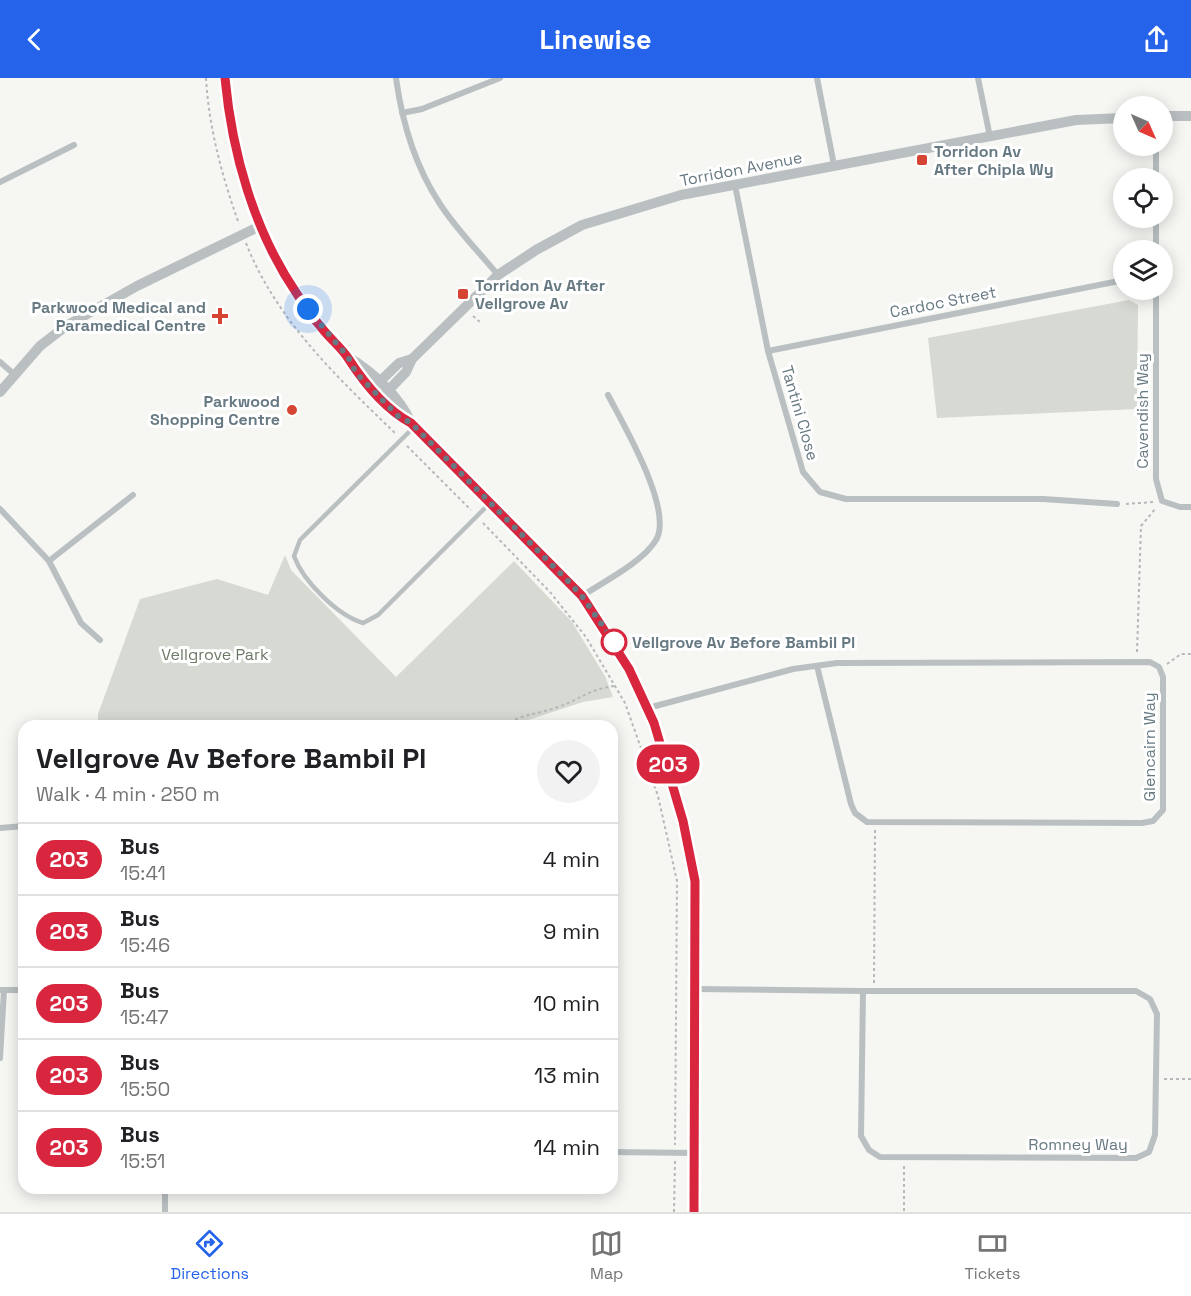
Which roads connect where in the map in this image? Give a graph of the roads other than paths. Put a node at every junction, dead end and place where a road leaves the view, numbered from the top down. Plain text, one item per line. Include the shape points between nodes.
1 (225, 78) edge
2 (396, 78) edge
3 (500, 78) edge
4 (818, 78) edge
5 (978, 78) edge
6 (402, 113) junction
7 (1173, 116) edge
8 (1191, 116) edge
9 (1113, 118) edge
10 (990, 137) junction
11 (74, 145) dead end
12 (834, 165) junction
13 (0, 181) edge
14 (735, 185) junction
15 (261, 226) junction
16 (498, 275) junction
17 (1113, 282) edge
18 (1156, 300) edge
19 (768, 351) junction
20 (412, 359) junction
21 (0, 362) edge
22 (15, 375) junction
23 (375, 385) junction
24 (0, 392) edge
25 (384, 395) junction
26 (608, 395) dead end
27 (413, 424) junction
28 (133, 495) dead end
29 (491, 502) junction
30 (1117, 504) road end
31 (1191, 507) edge
32 (0, 508) edge
33 (49, 561) junction
34 (582, 596) junction
35 (100, 640) dead end
36 (817, 666) junction
37 (648, 708) junction
38 (18, 826) edge
39 (0, 828) edge
40 (695, 989) junction
41 (2, 990) edge
42 (18, 990) edge
43 (863, 991) junction
44 (0, 1058) edge
45 (618, 1152) edge
46 (696, 1153) junction
47 (165, 1194) edge
48 (165, 1212) edge
49 (694, 1212) edge

1 - 15 street via 232,131
2 - 6 street
3 - 6 street
4 - 12 street
5 - 10 street
6 - 16 street via 423,175 440,204
7 - 8 street
9 - 10 street, Torridon Avenue via 1076,120
10 - 12 street, Torridon Avenue
11 - 13 street
12 - 14 street, Torridon Avenue
14 - 16 street, Torridon Avenue via 681,195 582,225
14 - 19 street, Tantini Close
15 - 22 street via 137,286 66,326 40,346
15 - 23 street via 296,292 320,326 348,357 356,373
16 - 20 street, Torridon Avenue
17 - 19 street, Cardoc Street
18 - 31 street, Cavendish Way via 1156,479 1162,501
19 - 30 street, Tantini Close via 804,472 820,492 846,499 1043,499
20 - 23 street, Torridon Avenue via 399,363
20 - 25 street, Torridon Avenue via 406,372
21 - 22 street
22 - 24 street
23 - 25 street
25 - 27 street via 398,416
26 - 34 street via 643,462 661,522 657,539 646,552
27 - 29 street
27 - 29 lane via 300,540 294,556 300,571 347,618 363,623 378,615
28 - 33 street
29 - 34 street
32 - 33 street
33 - 35 street via 81,623
34 - 37 street via 610,636
36 - 36 street, Glencairn Way via 851,804 860,819 875,824 1153,821 1164,805 1163,677 1153,663
36 - 37 street, Glencairn Way
37 - 40 street via 683,821 695,881
38 - 39 street
40 - 43 street, Romney Way
40 - 46 street
41 - 42 street
41 - 44 street
43 - 43 street, Romney Way via 861,1136 868,1150 880,1157 1136,1158 1149,1152 1155,1135 1157,1014 1150,999 1136,991
45 - 46 street
46 - 49 street
47 - 48 street

